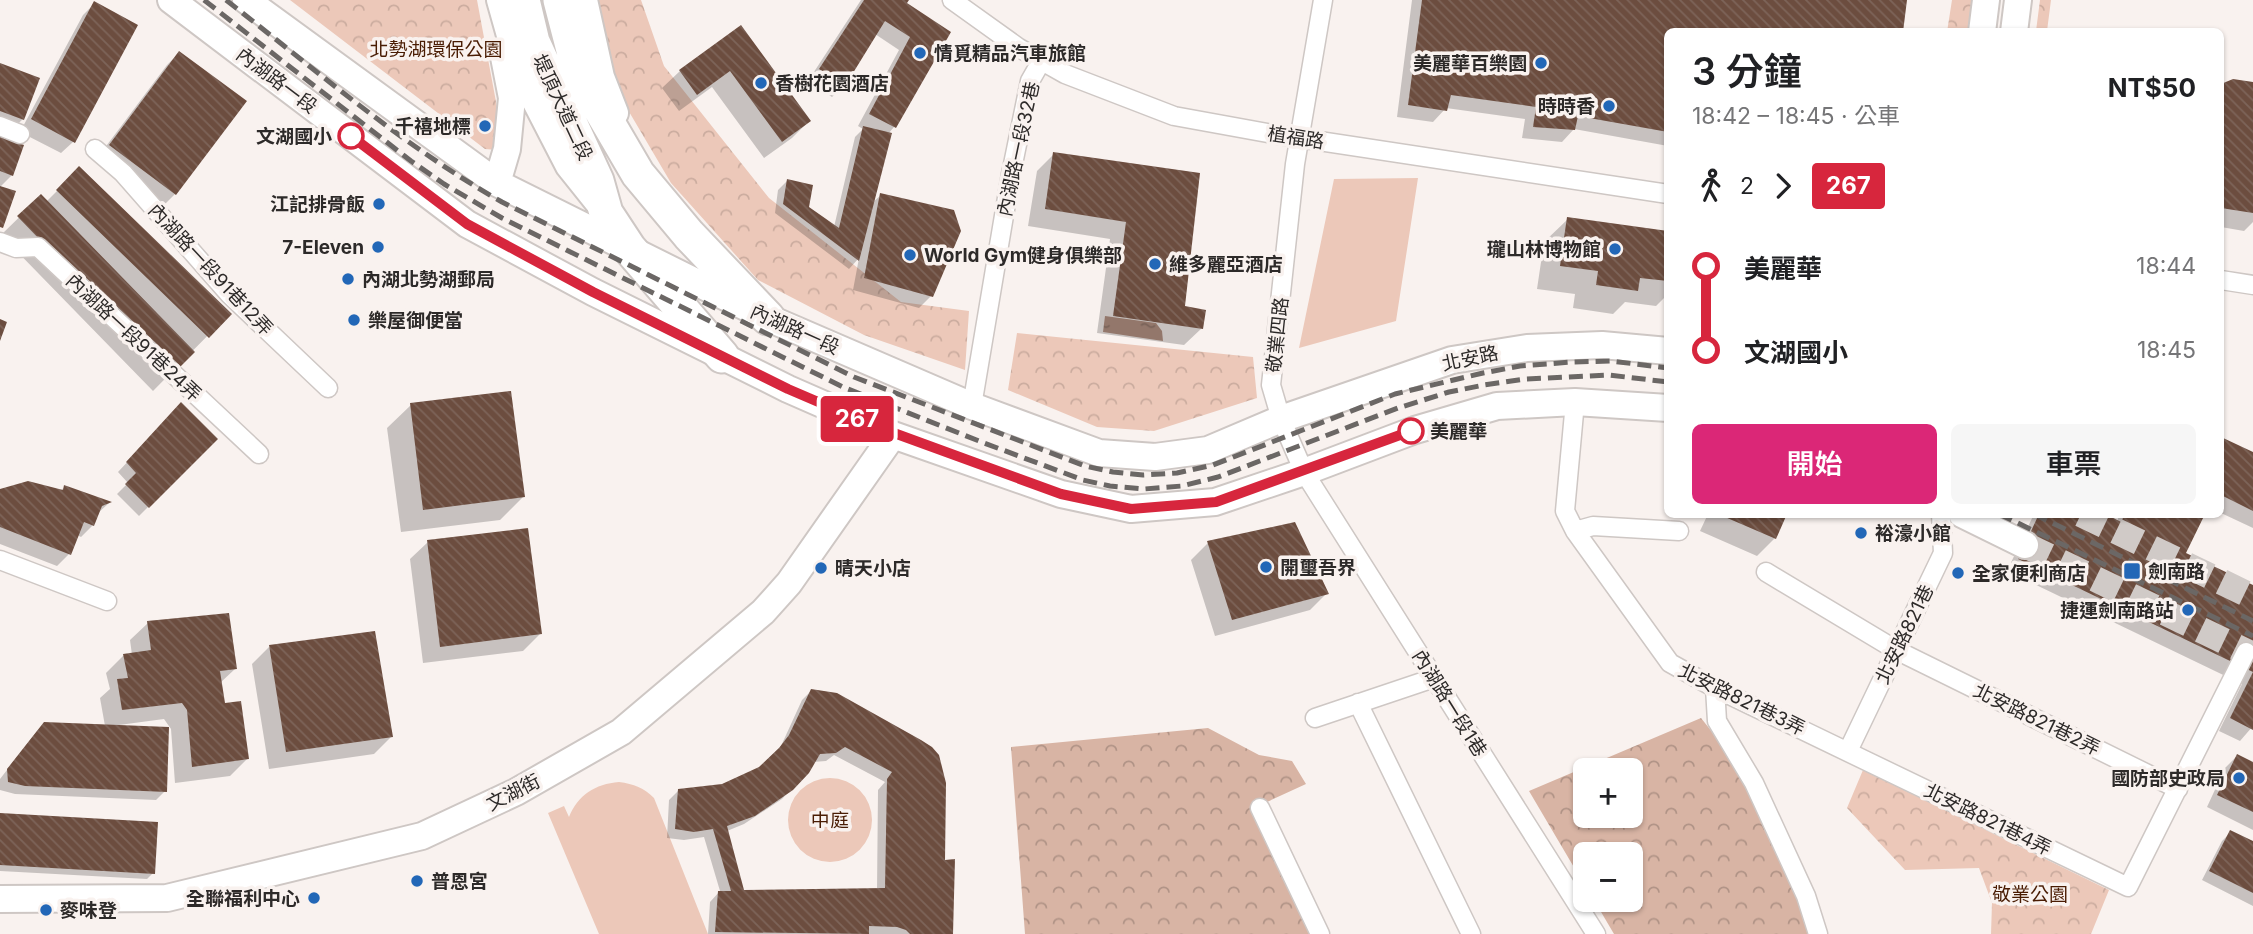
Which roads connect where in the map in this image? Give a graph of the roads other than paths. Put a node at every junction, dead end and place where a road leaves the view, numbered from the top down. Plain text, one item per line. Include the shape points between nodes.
1 (171, 0) edge
2 (246, 0) edge
3 (493, 0) edge
4 (500, 0) edge
5 (523, 0) edge
6 (560, 0) edge
7 (584, 0) edge
8 (952, 0) edge
9 (1323, 0) edge
10 (1986, 0) edge
11 (2018, 0) edge
12 (1982, 28) edge
13 (2014, 28) edge
14 (1042, 61) junction
15 (0, 126) edge
16 (20, 134) dead end
17 (1299, 138) junction
18 (94, 149) dead end
19 (638, 174) junction
20 (497, 183) junction
21 (1664, 193) edge
22 (606, 213) junction
23 (0, 242) edge
24 (629, 248) junction
25 (2224, 280) edge
26 (2253, 285) edge
27 (768, 318) junction
28 (1664, 351) edge
29 (722, 356) junction
30 (328, 388) dead end
31 (1575, 402) junction
32 (972, 406) junction
33 (1664, 408) edge
34 (1281, 419) junction
35 (893, 435) junction
36 (260, 454) dead end
37 (1304, 472) junction
38 (1941, 518) edge
39 (1970, 518) edge
40 (1575, 531) junction
41 (1679, 531) dead end
42 (2025, 545) tunnel mouth
43 (0, 560) edge
44 (1766, 572) dead end
45 (107, 601) dead end
46 (1896, 650) junction
47 (2246, 652) dead end
48 (1434, 678) junction
49 (1715, 688) junction
50 (1358, 703) junction
51 (1314, 718) dead end
52 (1848, 751) junction
53 (2178, 789) junction
54 (1260, 808) dead end
55 (0, 900) edge
56 (1320, 934) edge
57 (1471, 934) edge
58 (1595, 934) edge
59 (1818, 934) edge

1 - 29 main road, 內湖路一段 via 467,224
2 - 20 main road, 內湖路一段
3 - 20 main road via 512,98 507,149
4 - 22 main road, 堤頂大道二段 via 520,71 569,166
5 - 22 highway, 堤頂大道二段 via 533,42 597,181
6 - 19 highway, 堤頂大道二段 via 579,74
7 - 19 main road, 堤頂大道二段 via 601,77
8 - 14 street, 植福路
9 - 17 street, 敬業四路
10 - 12 main road
11 - 13 main road
14 - 17 street, 植福路 via 1174,116
14 - 32 street, 內湖路一段32巷 via 1030,81 1013,161
15 - 16 street
17 - 21 street, 植福路
17 - 34 street, 敬業四路 via 1271,385
18 - 30 street, 內湖路一段91巷12弄 via 122,173 230,295
19 - 27 highway, 堤頂大道二段
20 - 24 main road, 內湖路一段
22 - 24 highway, 堤頂大道二段
23 - 36 street, 內湖路一段91巷24弄 via 16,248 38,247
24 - 27 main road, 內湖路一段
24 - 29 highway, 堤頂大道二段
25 - 26 street
27 - 32 main road, 內湖路一段
28 - 34 main road, 北安路 via 1602,345 1527,348 1451,360
29 - 35 main road, 內湖路一段
31 - 33 main road
31 - 37 main road via 1497,406 1415,429
31 - 40 street via 1565,511
32 - 34 main road, 內湖路一段 via 1099,453 1155,457 1208,450
34 - 37 street, 敬業四路
35 - 37 main road, 內湖路一段 via 1061,494 1131,509 1216,502
35 - 55 main road, 文湖街 via 789,583 763,612 621,732 516,792 422,836 167,898
37 - 48 street, 內湖路一段1巷
38 - 46 street, 北安路821巷 via 1943,553
39 - 42 main road
40 - 41 street via 1593,526
40 - 49 street, 北安路821巷3弄 via 1670,663
43 - 45 street
44 - 46 street, 北安路821巷2弄
46 - 52 street, 北安路821巷
46 - 53 street, 北安路821巷2弄
47 - 53 street
48 - 50 street
48 - 58 street, 內湖路一段1巷
49 - 52 street, 北安路821巷3弄
49 - 59 street via 1717,721 1754,783 1806,896
50 - 51 street
50 - 57 street
52 - 53 street, 北安路821巷4弄 via 2128,887
54 - 56 street

